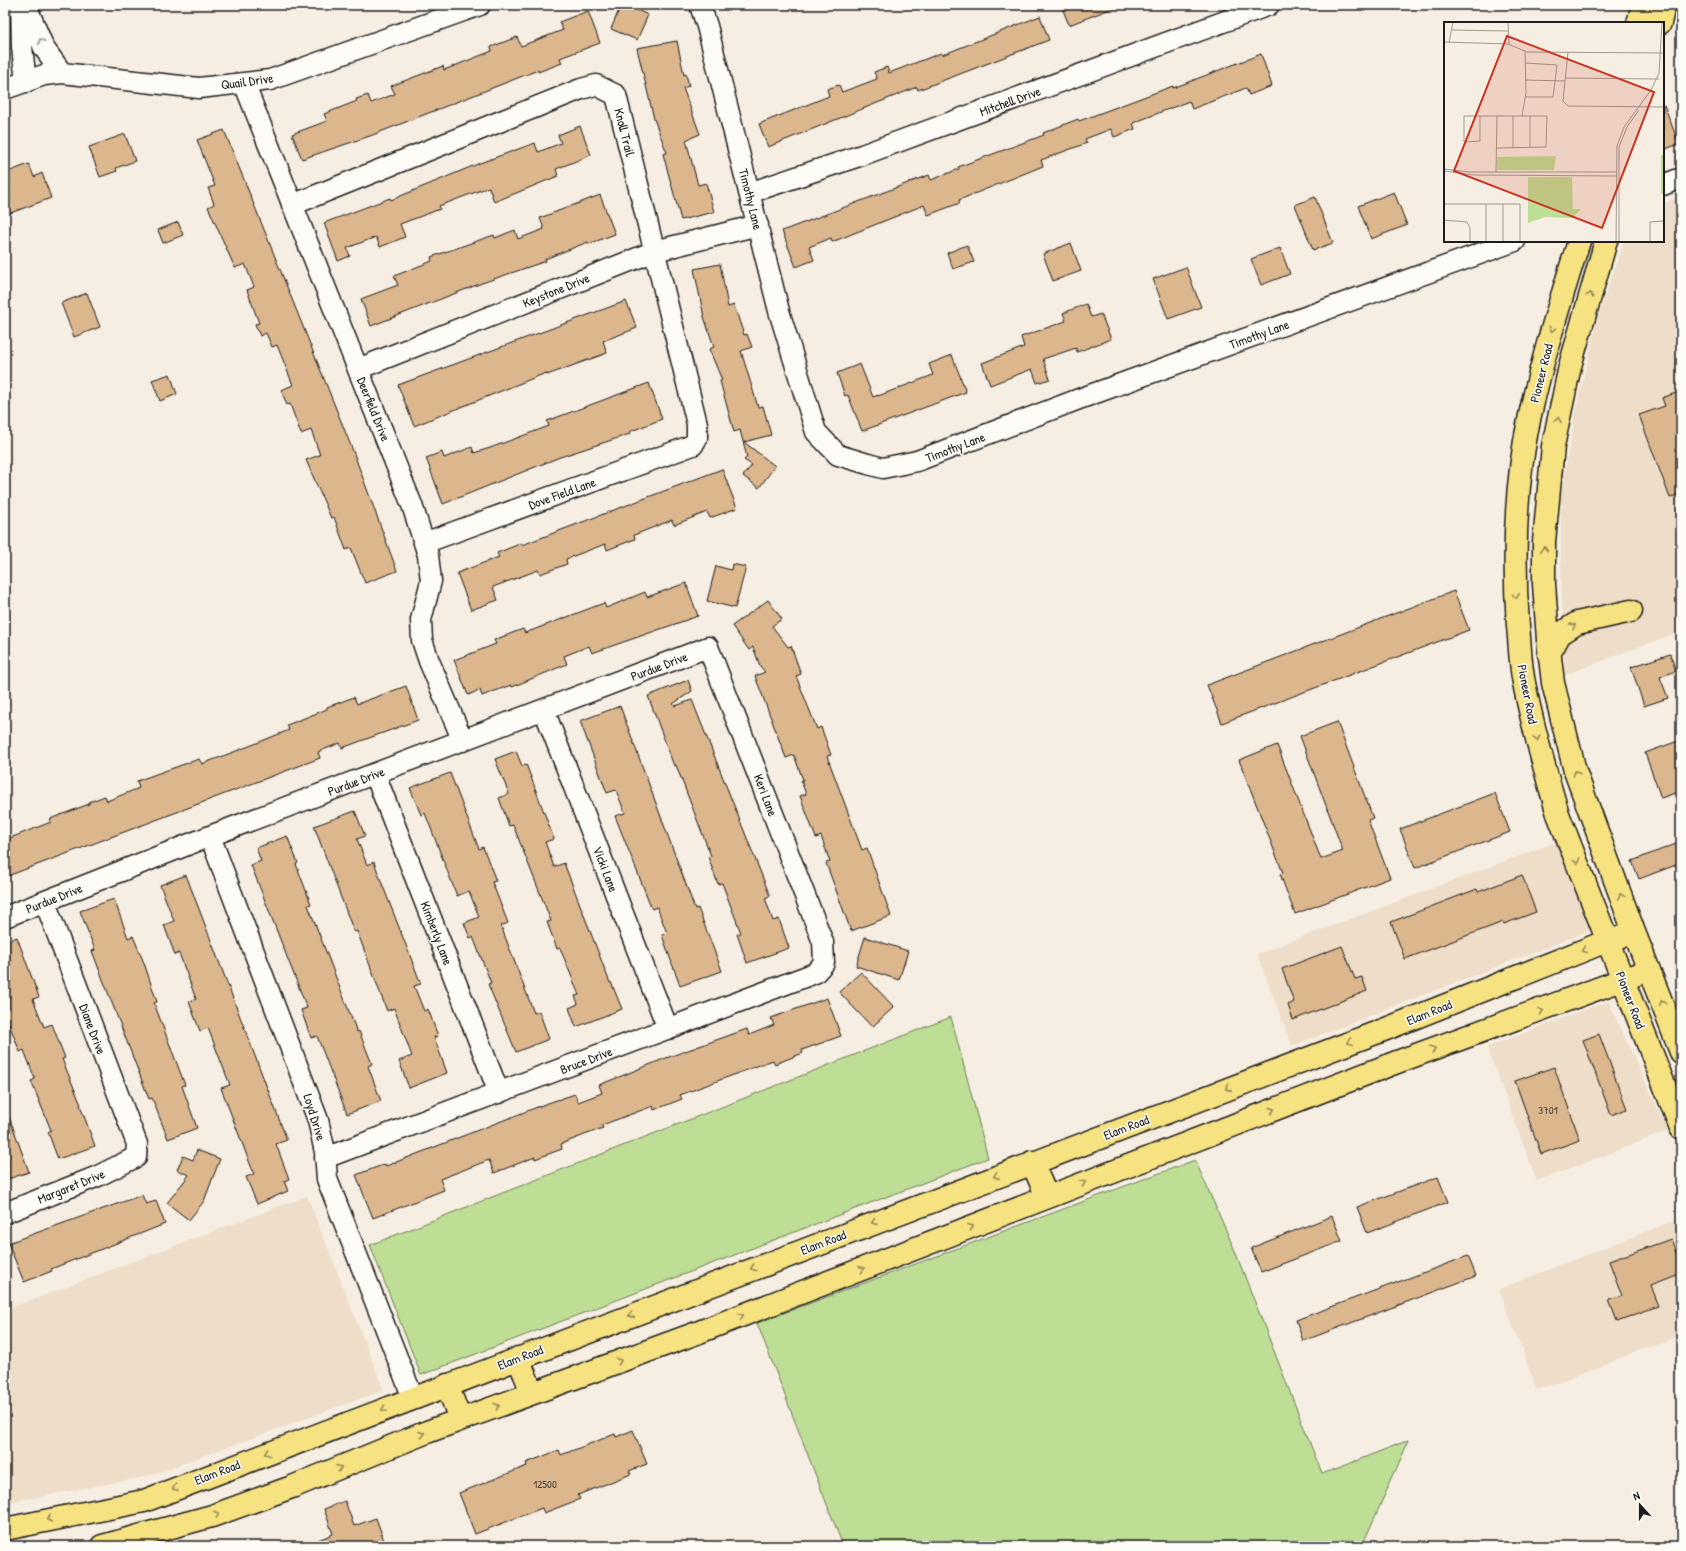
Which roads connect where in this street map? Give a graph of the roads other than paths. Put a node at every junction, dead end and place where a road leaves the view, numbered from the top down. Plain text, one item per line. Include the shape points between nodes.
1 (21, 5) edge
2 (26, 5) edge
3 (480, 5) edge
4 (700, 5) edge
5 (1268, 5) edge
6 (1643, 5) edge
7 (1664, 5) edge
8 (1638, 22) edge
9 (1660, 22) edge
10 (62, 73) junction
11 (26, 82) junction
12 (244, 83) junction
13 (5, 89) edge
14 (1681, 178) edge
15 (1664, 185) edge
16 (749, 193) junction
17 (292, 205) junction
18 (758, 225) junction
19 (1512, 242) edge
20 (1579, 242) edge
21 (1606, 242) edge
22 (655, 251) junction
23 (358, 369) junction
24 (1527, 436) junction
25 (697, 438) joint
26 (424, 543) junction
27 (1544, 590) junction
28 (1631, 611) dead end
29 (708, 647) joint
30 (1549, 654) junction
31 (1552, 676) junction
32 (1524, 681) junction
33 (544, 710) junction
34 (462, 741) junction
35 (375, 774) junction
36 (210, 836) junction
37 (45, 902) junction
38 (5, 917) edge
39 (1634, 932) junction
40 (1607, 941) junction
41 (823, 942) joint
42 (1649, 970) junction
43 (1624, 981) junction
44 (668, 1028) junction
45 (1386, 1029) junction
46 (1681, 1052) edge
47 (1397, 1062) junction
48 (499, 1093) junction
49 (1679, 1117) edge
50 (136, 1157) joint
51 (326, 1158) junction
52 (1032, 1162) junction
53 (1046, 1198) junction
54 (5, 1213) edge
55 (518, 1358) junction
56 (447, 1385) junction
57 (532, 1392) junction
58 (413, 1398) junction
59 (460, 1420) junction
60 (144, 1500) junction
61 (5, 1529) edge
62 (153, 1532) junction
63 (102, 1546) edge

1 - 11 street
10 -> 2 street via 44,48
3 - 12 street, Quail Drive via 270,80
4 - 16 street, Timothy Lane
5 - 16 street, Mitchell Drive via 862,155
6 - 8 main road
7 - 9 main road
10 - 11 street, Quail Drive via 44,75
10 - 12 street, Quail Drive via 199,88
11 - 13 street, Quail Drive
12 - 17 street, Deerfield Drive
14 - 15 street
16 - 18 street, Timothy Lane
17 - 22 street, Knoll Trail via 596,85 616,95
17 - 23 street, Deerfield Drive
18 - 19 street, Timothy Lane via 779,311 816,432 838,454 883,468 917,461
18 - 22 street, Keystone Drive
20 -> 24 main road, Pioneer Road via 1543,358
27 -> 21 main road, Pioneer Road via 1544,542 1553,446 1570,366
22 - 23 street, Keystone Drive
22 - 25 street, Knoll Trail via 697,424
23 - 26 street, Deerfield Drive via 412,504
24 - 27 main road via 1534,449 1526,526 1527,572 1531,581
24 -> 32 main road, Pioneer Road via 1517,520 1515,586
25 - 26 street, Dove Field Lane via 693,445
26 - 34 street, Deerfield Drive via 431,581 422,620 422,640
27 - 30 main road, Pioneer Road
30 -> 28 main road via 1560,634 1577,623
29 - 33 street, Purdue Drive
29 - 41 street, Keri Lane
30 - 31 main road, Pioneer Road
31 - 32 main road
39 -> 31 main road, Pioneer Road via 1575,771
32 -> 40 main road, Pioneer Road via 1542,761 1558,814
33 - 34 street, Purdue Drive
33 - 44 street, Vicki Lane
34 - 35 street, Purdue Drive
35 - 36 street, Purdue Drive
35 - 48 street, Kimberly Lane
36 - 37 street, Purdue Drive
36 - 51 street, Loyd Drive via 318,1120
37 - 38 street, Purdue Drive
37 - 50 street, Diane Drive via 137,1144
39 - 40 main road, Elam Road
39 - 42 main road, Pioneer Road
40 - 43 main road, Pioneer Road
40 -> 45 main road, Elam Road
41 - 44 street, Bruce Drive via 824,964 815,972
42 - 43 main road
46 -> 42 main road, Pioneer Road
47 -> 43 main road
43 - 49 main road, Pioneer Road
44 - 48 street, Bruce Drive
45 - 47 main road
45 -> 52 main road, Elam Road
53 -> 47 main road
48 - 51 street, Bruce Drive
50 - 54 street, Margaret Drive via 98,1176
51 - 58 street, Loyd Drive via 326,1179
52 - 53 main road
52 -> 55 main road, Elam Road
57 -> 53 main road via 694,1334
55 - 56 main road, Elam Road
55 - 57 main road
56 - 58 main road, Elam Road
56 - 59 main road
59 -> 57 main road
58 -> 60 main road, Elam Road
62 -> 59 main road via 212,1516
60 -> 61 main road, Elam Road
60 - 62 main road
62 - 63 main road

